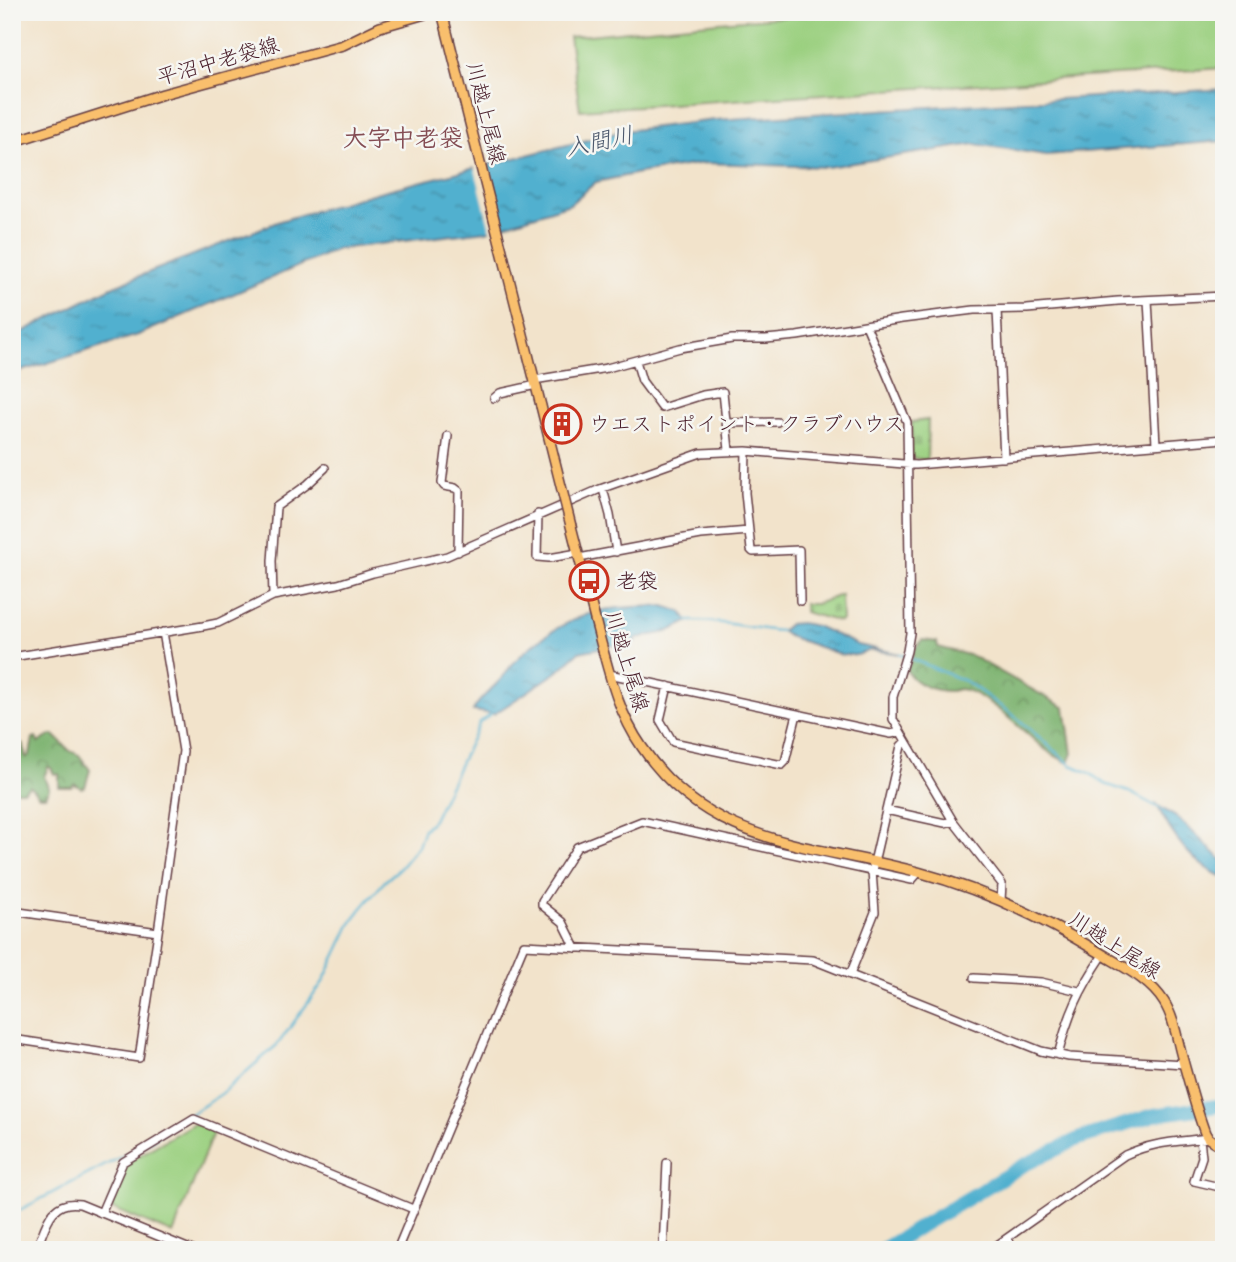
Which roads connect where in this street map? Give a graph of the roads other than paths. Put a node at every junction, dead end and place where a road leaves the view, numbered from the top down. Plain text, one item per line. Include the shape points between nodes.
1 (432, 12) edge
2 (443, 16) edge
3 (12, 142) edge
4 (1224, 296) edge
5 (1148, 300) junction
6 (997, 310) junction
7 (866, 325) junction
8 (636, 361) junction
9 (534, 378) junction
10 (494, 398) dead end
11 (777, 422) dead end
12 (728, 423) junction
13 (448, 436) dead end
14 (1224, 439) edge
15 (1156, 444) junction
16 (729, 450) junction
17 (746, 451) junction
18 (1004, 458) junction
19 (906, 464) junction
20 (325, 468) dead end
21 (603, 489) junction
22 (538, 514) junction
23 (749, 530) junction
24 (458, 552) junction
25 (616, 552) junction
26 (579, 555) junction
27 (273, 596) junction
28 (800, 601) dead end
29 (163, 632) junction
30 (12, 656) edge
31 (609, 674) junction
32 (668, 686) junction
33 (797, 714) junction
34 (900, 732) junction
35 (905, 742) junction
36 (886, 810) junction
37 (953, 821) junction
38 (873, 866) junction
39 (1001, 900) junction
40 (12, 911) edge
41 (158, 932) junction
42 (576, 948) junction
43 (1103, 955) junction
44 (850, 975) junction
45 (974, 978) dead end
46 (1079, 991) junction
47 (12, 1039) edge
48 (1058, 1055) junction
49 (1184, 1064) junction
50 (1204, 1139) junction
51 (1224, 1148) edge
52 (667, 1163) dead end
53 (1224, 1188) edge
54 (413, 1209) junction
55 (101, 1213) junction
56 (1007, 1238) junction
57 (36, 1250) edge
58 (192, 1250) edge
59 (397, 1250) edge
60 (663, 1250) edge
61 (990, 1250) edge
62 (1014, 1250) edge

1 - 3 main road, 平沼中老袋線 via 380,27 343,45 174,90
2 - 9 main road, 川越上尾線
4 - 5 street
5 - 6 street
5 - 15 street
6 - 7 street
6 - 18 street
7 - 8 street via 776,338 732,339
7 - 19 street via 907,422
8 - 9 street via 553,379
8 - 12 street via 642,381 662,408 723,392
9 - 10 street
9 - 26 main road, 川越上尾線, bridge
11 - 12 street
12 - 16 street
13 - 24 street via 442,485 459,491
14 - 15 street
15 - 18 street
16 - 17 street
16 - 21 street via 690,455
17 - 19 street
17 - 23 street
18 - 19 street
19 - 34 street via 910,634 892,706
20 - 27 street via 276,507
21 - 22 street
21 - 25 street
22 - 24 street
22 - 26 street via 537,556
23 - 25 street
23 - 28 street via 752,551 799,550
24 - 27 street
25 - 26 street
26 - 31 main road, 川越上尾線
27 - 29 street via 218,623
29 - 30 street
29 - 41 street via 183,751
31 - 32 street
31 - 38 main road, 川越上尾線 via 624,716 643,749 692,801 761,836
32 - 33 street
32 - 33 street via 660,720 673,742 782,765
33 - 34 street via 891,734
34 - 35 street
35 - 36 street
35 - 37 street
36 - 37 street
36 - 38 street
37 - 39 street via 1002,884
38 - 39 main road, 川越上尾線 via 919,872
38 - 42 street via 642,821 577,847 542,901 563,922
38 - 44 street via 875,912
39 - 43 main road, 川越上尾線
40 - 41 street
41 - 47 street via 139,1058
42 - 44 street via 813,960
42 - 54 street via 521,948
43 - 46 street
43 - 49 main road, 川越上尾線 via 1160,995 1171,1014
44 - 48 street
45 - 46 street via 1041,982
46 - 48 street
48 - 49 street
49 - 50 main road, 川越上尾線
50 - 51 main road
50 - 53 street via 1194,1181
50 - 56 street via 1144,1146 1125,1155
52 - 60 street
54 - 55 street via 194,1119 123,1162
54 - 59 street
55 - 57 street via 80,1203 60,1204 49,1217
55 - 58 street
56 - 61 street
56 - 62 street

